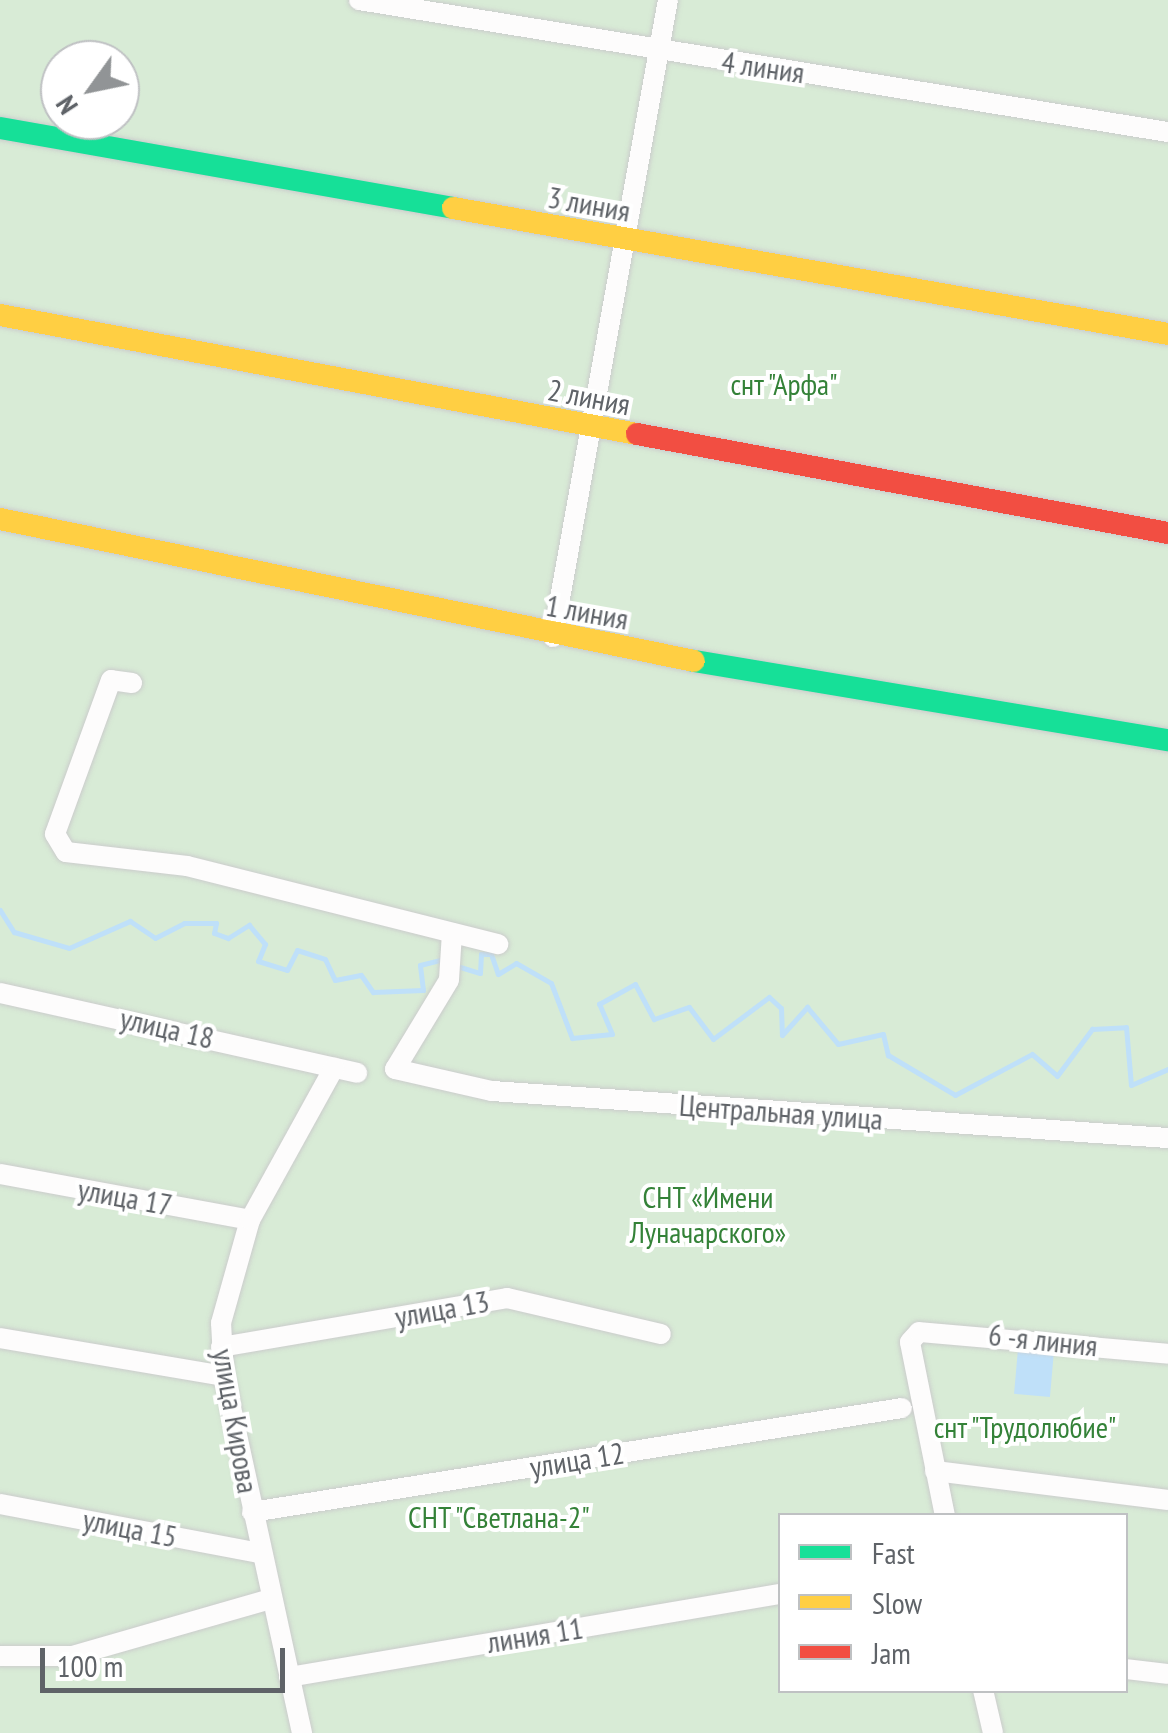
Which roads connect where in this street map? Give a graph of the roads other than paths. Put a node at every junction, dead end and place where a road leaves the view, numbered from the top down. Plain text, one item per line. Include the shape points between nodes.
1 (359, 0) edge
2 (668, 0) edge
3 (658, 53) junction
4 (0, 128) edge
5 (1168, 132) edge
6 (627, 242) junction
7 (0, 314) edge
8 (1168, 334) edge
9 (587, 428) junction
10 (0, 519) edge
11 (1168, 533) edge
12 (553, 637) junction
13 (132, 682) dead end
14 (1168, 740) edge
15 (452, 933) junction
16 (498, 944) dead end
17 (0, 993) edge
18 (334, 1068) junction
19 (356, 1073) dead end
20 (1168, 1138) edge
21 (0, 1174) edge
22 (250, 1220) junction
23 (661, 1334) dead end
24 (0, 1338) edge
25 (221, 1347) junction
26 (1168, 1354) edge
27 (224, 1376) junction
28 (902, 1408) dead end
29 (934, 1471) junction
30 (1168, 1500) edge
31 (0, 1504) edge
32 (252, 1512) junction
33 (944, 1513) edge
34 (259, 1552) junction
35 (778, 1594) edge
36 (270, 1598) junction
37 (0, 1656) edge
38 (1128, 1669) edge
39 (1168, 1674) edge
40 (290, 1677) junction
41 (985, 1693) edge
42 (302, 1733) edge
43 (993, 1733) edge

1 - 3 street, 4 линия
2 - 3 street
3 - 5 street, 4 линия
3 - 6 street
4 - 6 street, 3 линия
6 - 8 street, 3 линия
6 - 9 street
7 - 9 street, 2 линия
9 - 11 street, 2 линия
9 - 12 street
10 - 12 street, 1 линия
12 - 14 street, 1 линия
13 - 15 street via 111,680 55,834 66,852 187,866
15 - 16 street
15 - 20 street, Центральная улица via 448,980 395,1069 492,1090
17 - 18 street, улица 18
18 - 19 street, улица 18
18 - 22 street, улица Кирова
21 - 22 street, улица 17
22 - 25 street, улица Кирова
23 - 25 street, улица 13 via 506,1298
24 - 27 street
25 - 27 street, улица Кирова
26 - 29 street, 6 -я линия via 918,1332 910,1342
27 - 32 street, улица Кирова
28 - 32 street, улица 12
29 - 30 street
29 - 33 street
31 - 34 street, улица 15
32 - 34 street, улица Кирова
34 - 36 street, улица Кирова
35 - 40 street, линия 11
36 - 37 street via 72,1656
36 - 40 street, улица Кирова
38 - 39 street
40 - 42 street, улица Кирова
41 - 43 street

